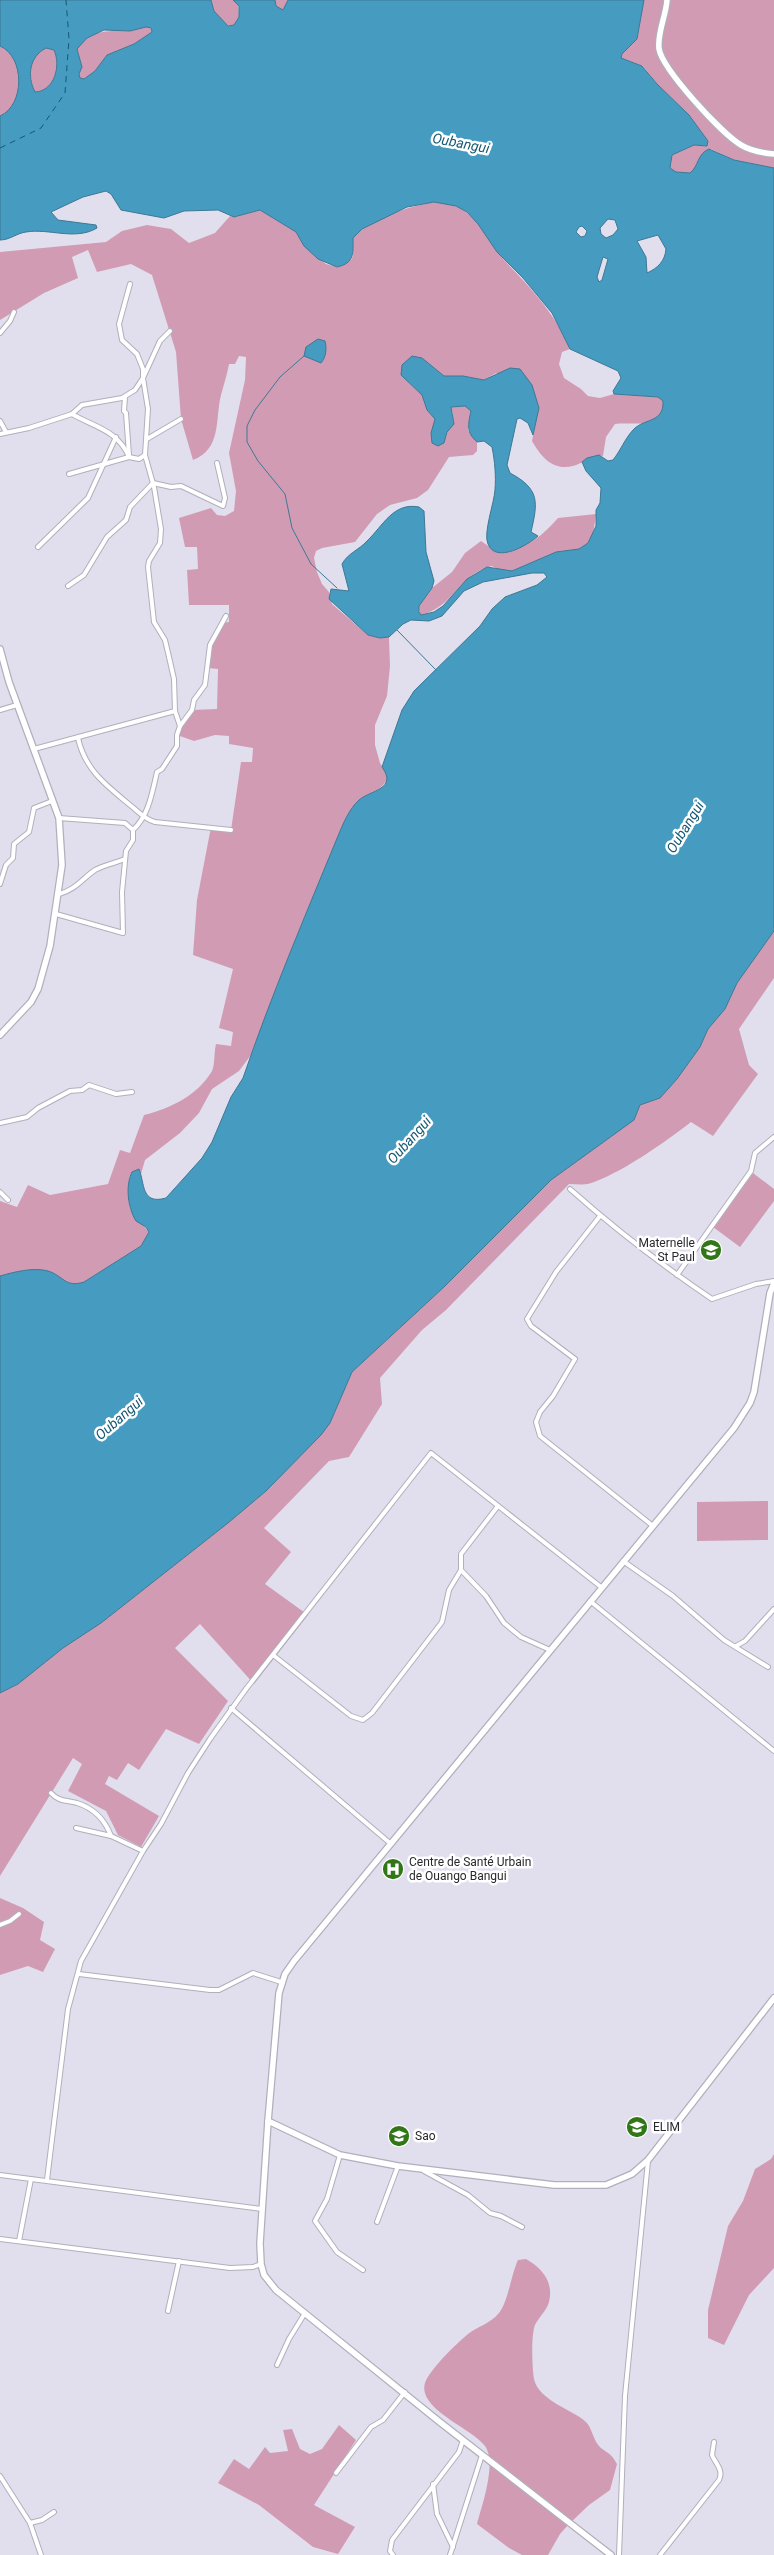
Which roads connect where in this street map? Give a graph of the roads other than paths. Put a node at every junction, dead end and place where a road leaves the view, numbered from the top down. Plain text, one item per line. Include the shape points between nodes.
1 (667, 0) edge
2 (774, 154) edge
3 (130, 284) dead end
4 (14, 312) dead end
5 (170, 332) dead end
6 (0, 333) edge
7 (143, 378) junction
8 (124, 397) junction
9 (72, 414) junction
10 (181, 419) dead end
11 (0, 422) edge
12 (6, 432) junction
13 (0, 434) edge
14 (116, 437) junction
15 (148, 439) junction
16 (144, 455) junction
17 (129, 458) junction
18 (217, 463) dead end
19 (103, 464) junction
20 (68, 474) dead end
21 (152, 483) junction
22 (38, 547) dead end
23 (68, 586) dead end
24 (226, 616) dead end
25 (0, 649) edge
26 (17, 704) junction
27 (0, 710) edge
28 (175, 711) junction
29 (180, 726) junction
30 (78, 738) junction
31 (34, 749) junction
32 (52, 802) junction
33 (59, 818) junction
34 (144, 818) junction
35 (134, 830) junction
36 (231, 830) dead end
37 (125, 859) junction
38 (0, 884) edge
39 (59, 894) junction
40 (56, 914) junction
41 (0, 1035) edge
42 (132, 1092) dead end
43 (0, 1122) edge
44 (774, 1137) edge
45 (570, 1189) dead end
46 (0, 1192) edge
47 (8, 1200) dead end
48 (600, 1216) junction
49 (677, 1275) junction
50 (774, 1282) edge
51 (498, 1506) junction
52 (652, 1526) junction
53 (623, 1561) junction
54 (461, 1570) junction
55 (601, 1587) junction
56 (590, 1600) junction
57 (774, 1609) edge
58 (736, 1646) junction
59 (552, 1651) junction
60 (274, 1655) junction
61 (768, 1666) dead end
62 (231, 1708) junction
63 (774, 1751) edge
64 (51, 1793) dead end
65 (76, 1828) dead end
66 (111, 1836) junction
67 (391, 1844) junction
68 (143, 1851) junction
69 (19, 1914) dead end
70 (0, 1925) edge
71 (79, 1974) junction
72 (282, 1982) junction
73 (774, 1998) edge
74 (268, 2121) junction
75 (340, 2155) junction
76 (648, 2160) junction
77 (398, 2166) junction
78 (420, 2168) junction
79 (0, 2174) edge
80 (31, 2178) junction
81 (47, 2180) junction
82 (262, 2210) junction
83 (377, 2222) dead end
84 (522, 2228) dead end
85 (0, 2239) edge
86 (19, 2241) junction
87 (178, 2261) junction
88 (261, 2264) junction
89 (363, 2270) dead end
90 (168, 2311) dead end
91 (306, 2314) junction
92 (277, 2365) dead end
93 (405, 2392) junction
94 (463, 2440) junction
95 (714, 2442) dead end
96 (482, 2455) junction
97 (336, 2473) dead end
98 (0, 2476) edge
99 (433, 2484) junction
100 (54, 2512) dead end
101 (30, 2523) junction
102 (453, 2547) junction
103 (41, 2555) edge
104 (393, 2555) edge
105 (450, 2555) edge
106 (611, 2555) edge
107 (619, 2555) edge
108 (660, 2555) edge

1 - 2 main road via 659,40 659,50 667,67 739,144
3 - 7 street via 119,324 122,340 137,354
4 - 6 street
5 - 7 street via 160,341
7 - 8 street via 135,390
7 - 15 street
8 - 9 street via 82,405
8 - 17 street
9 - 12 street
9 - 14 street
10 - 15 street
11 - 12 street
12 - 13 street
14 - 17 street
14 - 19 street
15 - 16 street
16 - 17 street via 139,459
16 - 21 street
17 - 19 street
18 - 21 street via 225,498 223,506 181,486
19 - 20 street
19 - 22 street via 88,498
21 - 23 street via 130,507 126,520 107,536 84,575
21 - 28 street via 161,530 160,543 148,567 154,622 165,640 174,679
24 - 29 street via 210,645 205,685
25 - 26 main road
26 - 27 street
26 - 31 main road
28 - 29 street
28 - 30 street
29 - 34 street via 177,746 157,772
30 - 31 street
30 - 34 street via 81,754 98,778
31 - 32 main road
32 - 33 main road
32 - 38 street via 34,808 30,832 14,844 13,858 6,865
33 - 35 street via 125,823
33 - 39 main road via 62,865
34 - 35 street
34 - 36 street
35 - 37 street
37 - 39 street via 94,871 75,888
37 - 40 street via 123,933
39 - 40 main road
40 - 41 main road via 46,967 38,989 31,1002
42 - 43 street via 116,1094 89,1084 38,1108 27,1117
44 - 49 street via 755,1153 751,1171
45 - 48 street
46 - 47 street
48 - 49 street
48 - 52 street via 556,1272 527,1319 531,1326 575,1358 540,1412 537,1428 540,1436
49 - 50 street via 712,1299 756,1284
50 - 52 main road via 750,1402 734,1428
51 - 54 street via 462,1554
51 - 55 street
51 - 60 street via 431,1453
52 - 53 main road
53 - 55 main road
53 - 58 street
54 - 59 street via 486,1596 504,1623 521,1637
54 - 60 street via 449,1590 442,1622 364,1720 351,1716
55 - 56 main road
56 - 59 main road
56 - 63 street
57 - 58 street via 745,1641
58 - 61 street
59 - 67 main road
60 - 62 street
62 - 67 street
62 - 68 street via 188,1773
64 - 66 street via 58,1800 91,1810 105,1824
65 - 66 street
66 - 68 street
67 - 72 main road via 294,1961
68 - 71 street via 81,1962
69 - 70 street
71 - 72 street via 210,1990 219,1990 253,1973
71 - 81 street via 68,2009
72 - 74 main road
73 - 76 main road
74 - 75 main road
74 - 82 main road
75 - 77 main road
75 - 89 street via 327,2199 315,2221 337,2252
76 - 78 main road via 632,2174 595,2187 517,2182
76 - 107 street via 625,2396
77 - 78 main road
77 - 83 street
78 - 84 street via 468,2195 490,2213
79 - 80 street
80 - 81 street
80 - 86 street
81 - 82 street
82 - 88 main road
85 - 86 street
86 - 87 street
87 - 88 street via 230,2268
87 - 90 street
88 - 91 main road via 269,2282
91 - 92 street
91 - 93 main road
93 - 94 main road
93 - 97 street via 383,2420 371,2427
94 - 96 main road
94 - 99 street via 459,2452
95 - 108 street via 712,2455 721,2476
96 - 102 street
96 - 106 main road
98 - 101 street
99 - 102 street via 437,2514
99 - 104 street via 392,2540 390,2550
100 - 101 street
101 - 103 street
102 - 105 street

